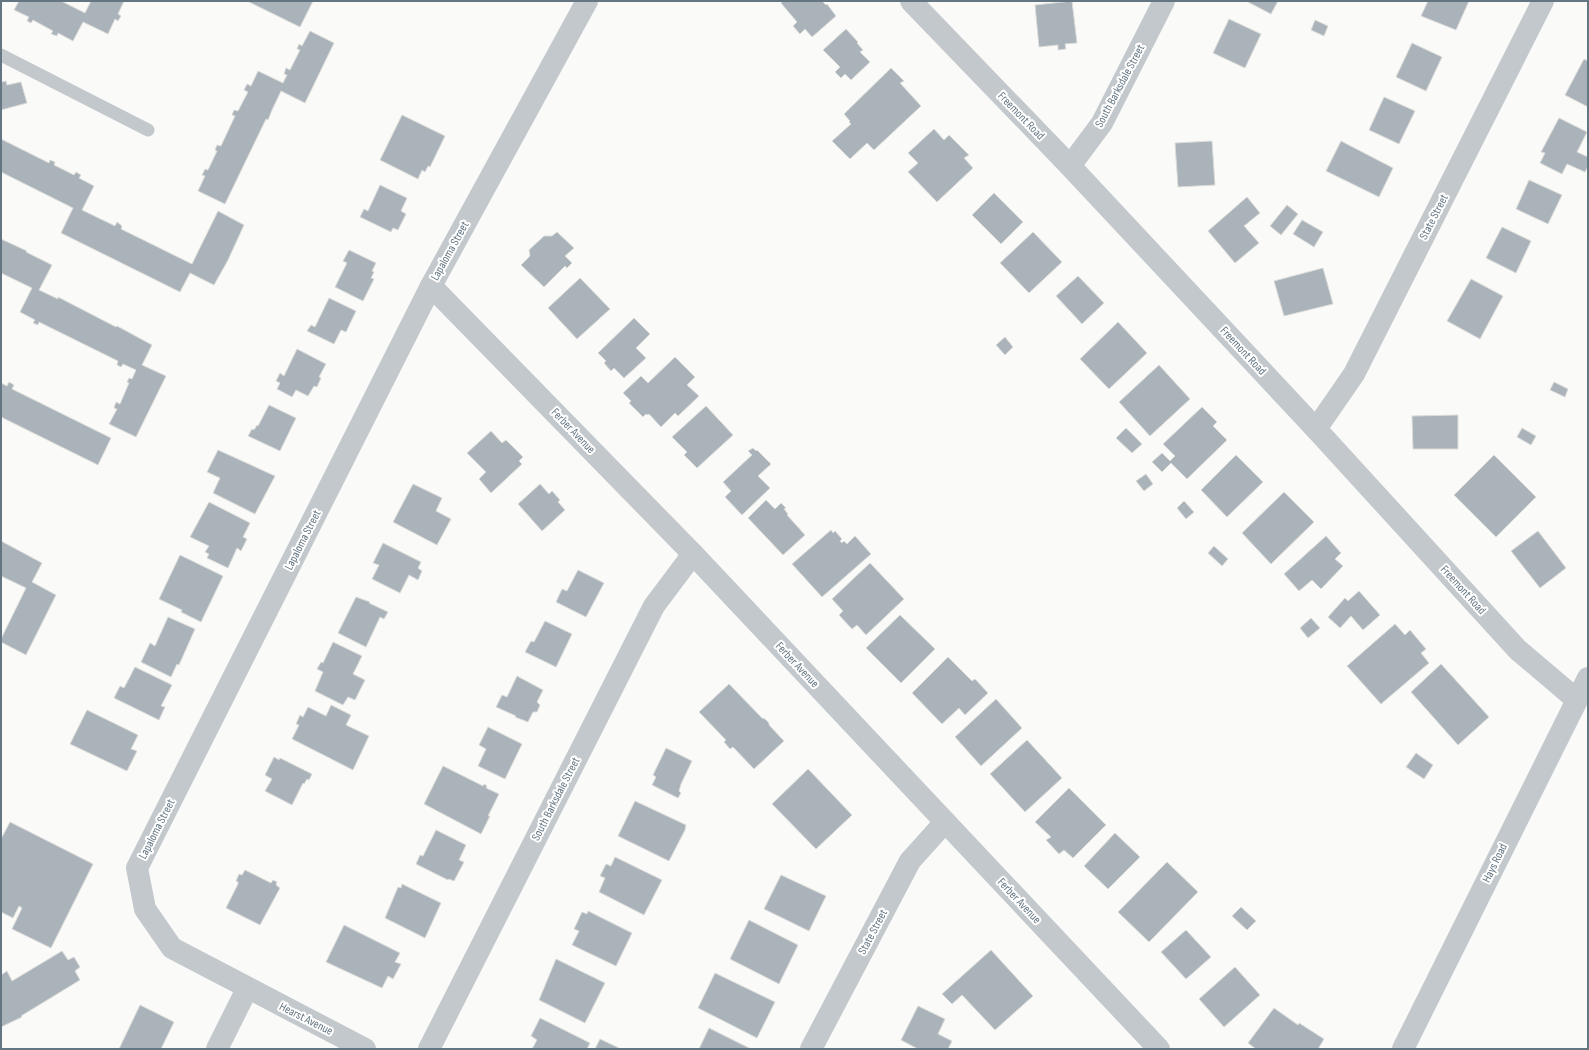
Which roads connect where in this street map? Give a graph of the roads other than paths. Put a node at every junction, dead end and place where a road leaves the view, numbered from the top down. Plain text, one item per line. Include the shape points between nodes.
1 (587, 1) edge
2 (911, 1) edge
3 (1164, 1) edge
4 (1543, 1) edge
5 (1, 55) edge
6 (148, 130) dead end
7 (1070, 166) junction
8 (431, 286) junction
9 (1316, 429) junction
10 (693, 554) junction
11 (1588, 678) edge
12 (1577, 700) junction
13 (945, 822) junction
14 (247, 989) junction
15 (217, 1049) edge
16 (365, 1049) edge
17 (429, 1049) edge
18 (811, 1049) edge
19 (1159, 1049) edge
20 (1403, 1049) edge

1 - 8 street, Lapaloma Street
2 - 7 street, Freemont Road
3 - 7 street, South Barksdale Street via 1102,123
4 - 9 street, State Street via 1354,374
5 - 6 lane
7 - 9 street, Freemont Road
8 - 10 street, Ferber Avenue
8 - 14 street, Lapaloma Street via 137,868 145,909 172,948
9 - 12 street, Freemont Road via 1518,650
10 - 13 street, Ferber Avenue
10 - 17 street, South Barksdale Street via 654,606
11 - 12 street, Hays Road
12 - 20 street, Hays Road
13 - 18 street, State Street via 910,861
13 - 19 street, Ferber Avenue
14 - 15 street
14 - 16 street, Hearst Avenue

